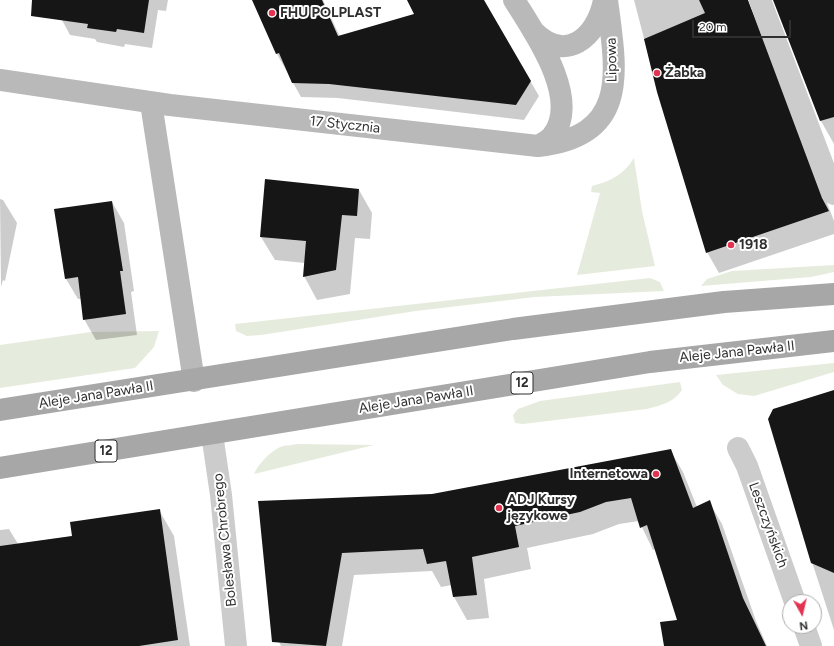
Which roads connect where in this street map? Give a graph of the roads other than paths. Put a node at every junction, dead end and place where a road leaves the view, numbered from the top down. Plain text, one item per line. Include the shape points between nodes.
1 (514, 0) edge
2 (606, 0) edge
3 (760, 0) edge
4 (533, 31) junction
5 (0, 80) edge
6 (151, 103) junction
7 (538, 146) junction
8 (834, 194) edge
9 (834, 294) edge
10 (834, 341) edge
11 (194, 381) junction
12 (0, 410) edge
13 (212, 434) junction
14 (738, 448) dead end
15 (0, 468) edge
16 (792, 594) edge
17 (807, 634) edge
18 (236, 646) edge
19 (811, 646) edge

1 - 4 street
2 - 4 street via 590,34 575,44 553,45 542,40
2 - 7 street, Lipowa via 614,49 614,80 607,108 601,118 583,134 557,144
3 - 8 street
4 - 7 street via 560,87 562,103 560,122 552,136
5 - 6 street, 17 Stycznia
6 - 7 street, 17 Stycznia
6 - 11 street
9 - 11 main road, Aleje Jana Pawła II via 724,302 513,329
10 - 13 main road, Aleje Jana Pawła II / 12 via 650,362
11 - 12 main road, Aleje Jana Pawła II
13 - 15 main road, Aleje Jana Pawła II / 12
13 - 18 street, Bolesława Chrobrego
14 - 16 street, Leszczyńskich via 747,466
17 - 19 street

